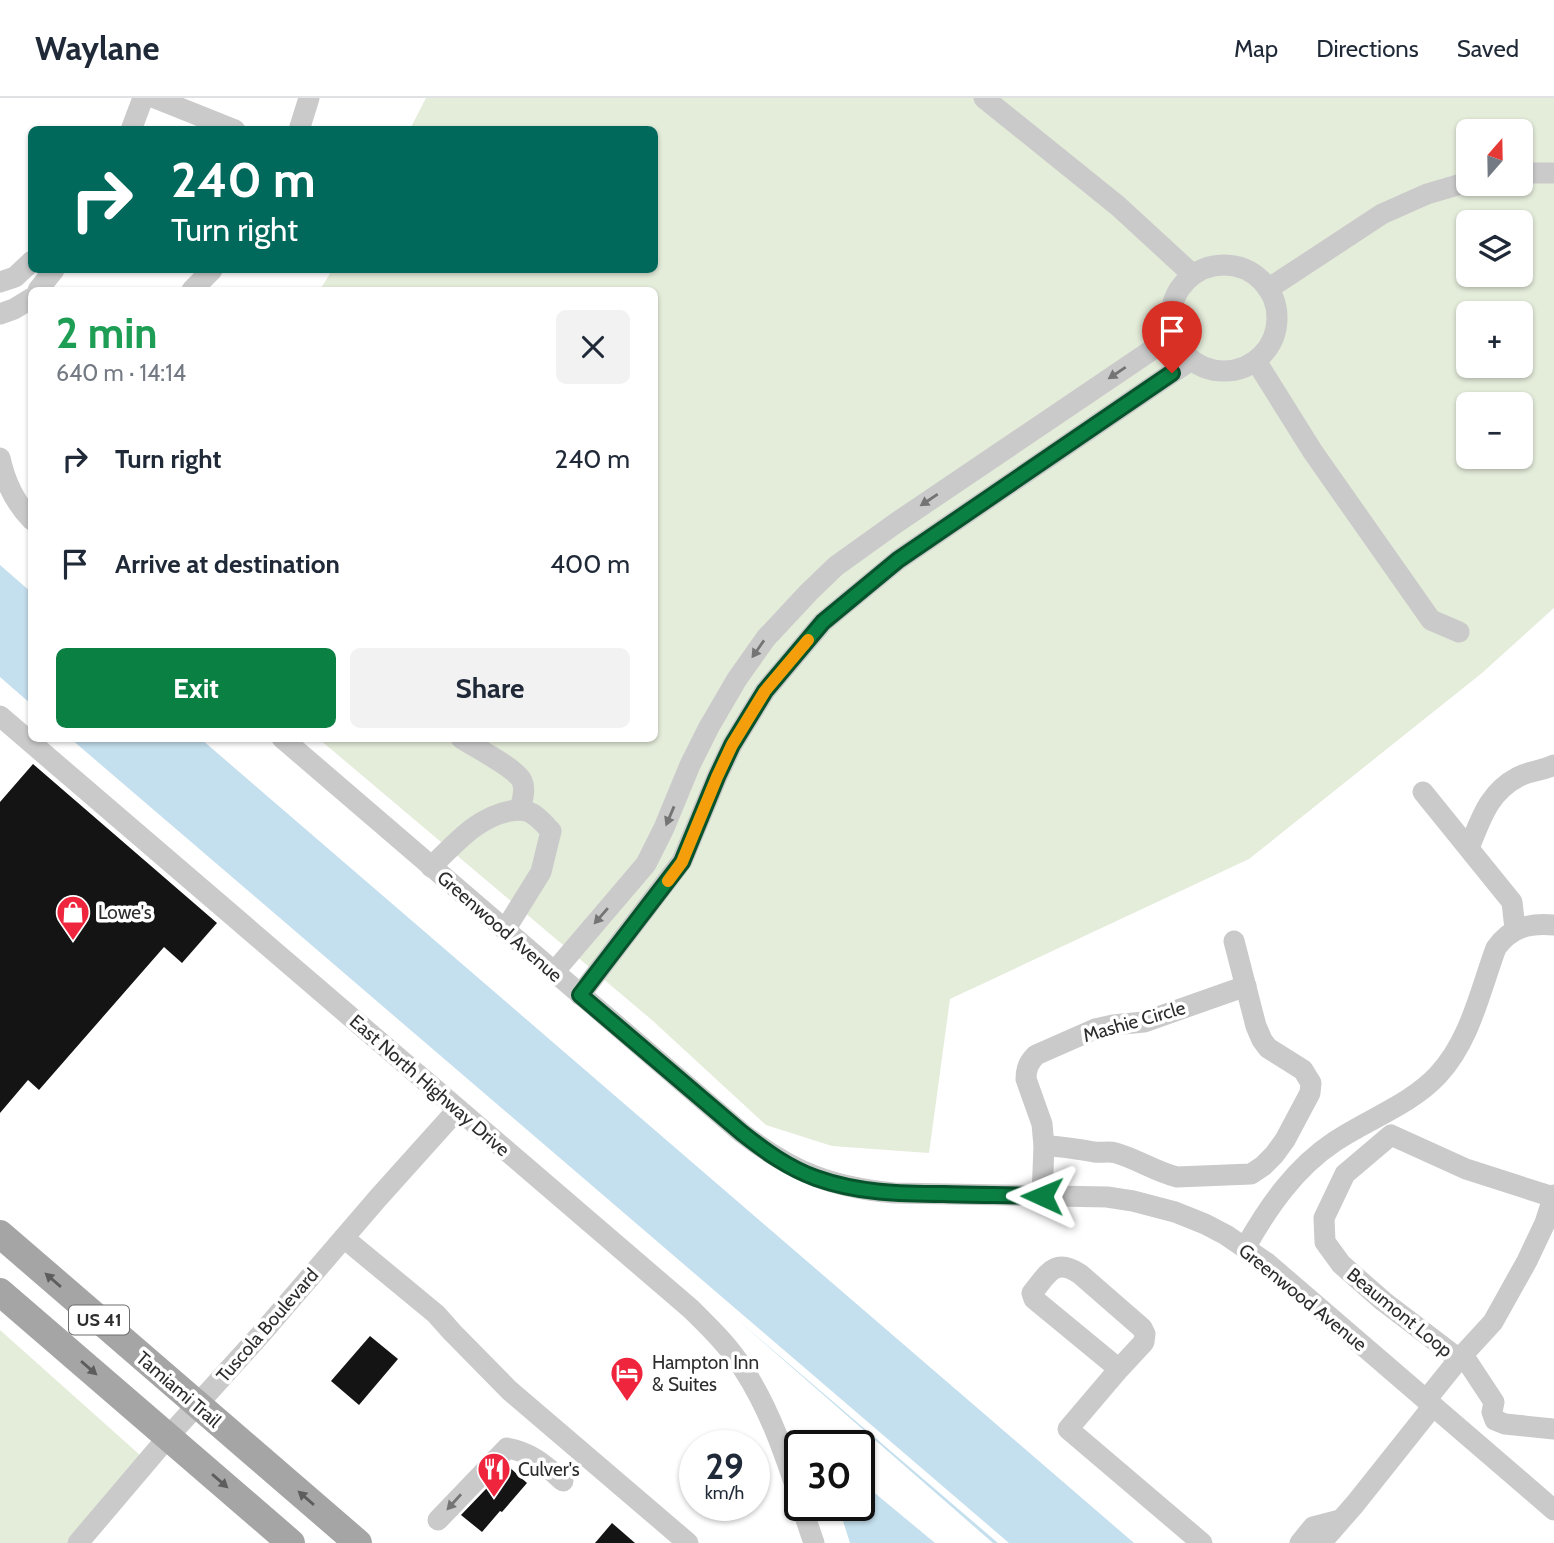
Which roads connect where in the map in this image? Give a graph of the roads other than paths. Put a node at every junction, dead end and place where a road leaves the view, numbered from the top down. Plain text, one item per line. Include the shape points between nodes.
1 (143, 98) edge
2 (155, 98) edge
3 (309, 98) edge
4 (984, 98) edge
5 (132, 126) edge
6 (225, 126) edge
7 (300, 126) edge
8 (1533, 173) edge
9 (1554, 173) edge
10 (1456, 186) edge
11 (28, 265) edge
12 (52, 273) edge
13 (209, 273) edge
14 (1193, 275) junction
15 (0, 282) edge
16 (40, 287) edge
17 (195, 287) edge
18 (1268, 289) junction
19 (28, 300) edge
20 (0, 314) edge
21 (1174, 335) junction
22 (1191, 360) junction
23 (1256, 361) junction
24 (1076, 400) junction
25 (1094, 426) junction
26 (1033, 430) junction
27 (1050, 456) junction
28 (0, 458) edge
29 (28, 516) edge
30 (887, 529) junction
31 (905, 555) junction
32 (1459, 632) dead end
33 (0, 716) edge
34 (28, 740) edge
35 (30, 742) edge
36 (287, 742) edge
37 (467, 742) edge
38 (690, 765) junction
39 (1554, 765) edge
40 (717, 777) junction
41 (1423, 792) dead end
42 (520, 809) junction
43 (1469, 848) junction
44 (431, 867) junction
45 (1554, 925) edge
46 (1515, 929) junction
47 (505, 930) junction
48 (1234, 941) dead end
49 (554, 972) junction
50 (1246, 986) junction
51 (580, 995) junction
52 (458, 1109) junction
53 (1285, 1140) junction
54 (1334, 1142) junction
55 (1044, 1146) junction
56 (1308, 1161) junction
57 (1357, 1163) junction
58 (1042, 1196) junction
59 (1554, 1196) edge
60 (0, 1234) edge
61 (344, 1238) junction
62 (1245, 1248) junction
63 (0, 1292) edge
64 (1461, 1357) junction
65 (1119, 1369) junction
66 (1430, 1403) junction
67 (198, 1405) junction
68 (1554, 1429) edge
69 (168, 1437) junction
70 (784, 1450) edge
71 (563, 1481) dead end
72 (1554, 1510) edge
73 (438, 1520) dead end
74 (1340, 1520) junction
75 (807, 1521) edge
76 (78, 1543) edge
77 (291, 1543) edge
78 (358, 1543) edge
79 (688, 1543) edge
80 (814, 1543) edge
81 (1202, 1543) edge
82 (1300, 1543) edge
83 (1321, 1543) edge

1 - 5 street
2 - 6 street
3 - 7 street
4 - 14 street via 1118,206
8 - 9 street
10 - 18 street via 1382,214
11 - 15 street
12 - 16 street
13 - 17 street
14 - 18 street via 1217,265 1236,266 1252,273
14 - 21 street via 1175,296 1170,313
18 - 23 street via 1277,317 1275,334
19 - 20 street
21 - 22 street
21 -> 24 street
22 - 23 street via 1223,371
22 - 25 street
23 - 32 street via 1313,452 1432,620
24 - 25 street
24 - 26 street
25 - 27 street
26 - 27 street
26 -> 30 street
27 - 31 street
28 - 29 street via 13,495
30 - 31 street
30 -> 38 street via 836,566 766,638 737,679
31 - 40 street via 823,622 765,691
33 - 34 street, East North Highway Drive
35 - 52 street, East North Highway Drive
36 - 44 street, Greenwood Avenue
37 - 42 street via 522,781
38 - 40 street
38 -> 49 street via 646,864
39 - 43 street via 1518,776 1487,804
40 - 51 street via 682,862
41 - 43 street
42 - 44 street via 497,814 472,828
42 - 47 street via 551,831 541,872
43 - 46 street via 1512,902
44 - 47 street, Greenwood Avenue
45 - 46 street
46 - 54 street via 1496,948 1461,1042 1437,1076 1415,1095
47 - 49 street, Greenwood Avenue
48 - 50 street
49 - 51 street, Greenwood Avenue
50 - 53 street via 1262,1040 1304,1070 1311,1083
50 - 55 street, Mashie Circle via 1144,1021 1095,1029 1037,1055 1026,1079 1042,1124
51 - 58 street, Greenwood Avenue via 742,1133 768,1153 814,1177 894,1194
52 - 61 street, Tuscola Boulevard
52 - 70 street, East North Highway Drive via 717,1334 744,1370
53 - 55 street via 1264,1166 1251,1174 1188,1177 1167,1174 1113,1152
53 - 56 street
54 - 56 street
54 - 57 street
55 - 58 street, Mashie Circle
56 - 62 street
57 - 59 street, Beaumont Loop via 1391,1135 1466,1169
57 - 64 street, Beaumont Loop via 1345,1174 1324,1218 1325,1242 1340,1264 1383,1301
58 - 62 street, Greenwood Avenue via 1107,1197 1153,1205 1205,1224
59 - 64 street via 1527,1261 1493,1322
67 -> 60 main road, Tamiami Trail / US 41
61 - 67 street, Tuscola Boulevard
61 - 79 street via 436,1314 509,1390
62 - 66 street, Greenwood Avenue
63 -> 69 main road, US 41
64 - 66 street
64 - 68 street, Beaumont Loop via 1494,1402 1495,1420
65 - 65 street via 1034,1299 1032,1293 1049,1272 1070,1267 1142,1328 1144,1342
65 - 81 street via 1068,1429
66 - 72 street, Greenwood Avenue
66 - 74 street
67 - 69 street, Tuscola Boulevard
78 -> 67 main road, Tamiami Trail / US 41
69 - 76 street, Tuscola Boulevard
69 -> 77 main road, US 41
71 -> 73 street via 522,1451 507,1448
74 - 82 street via 1313,1527
74 - 83 street
75 - 80 street, East North Highway Drive

